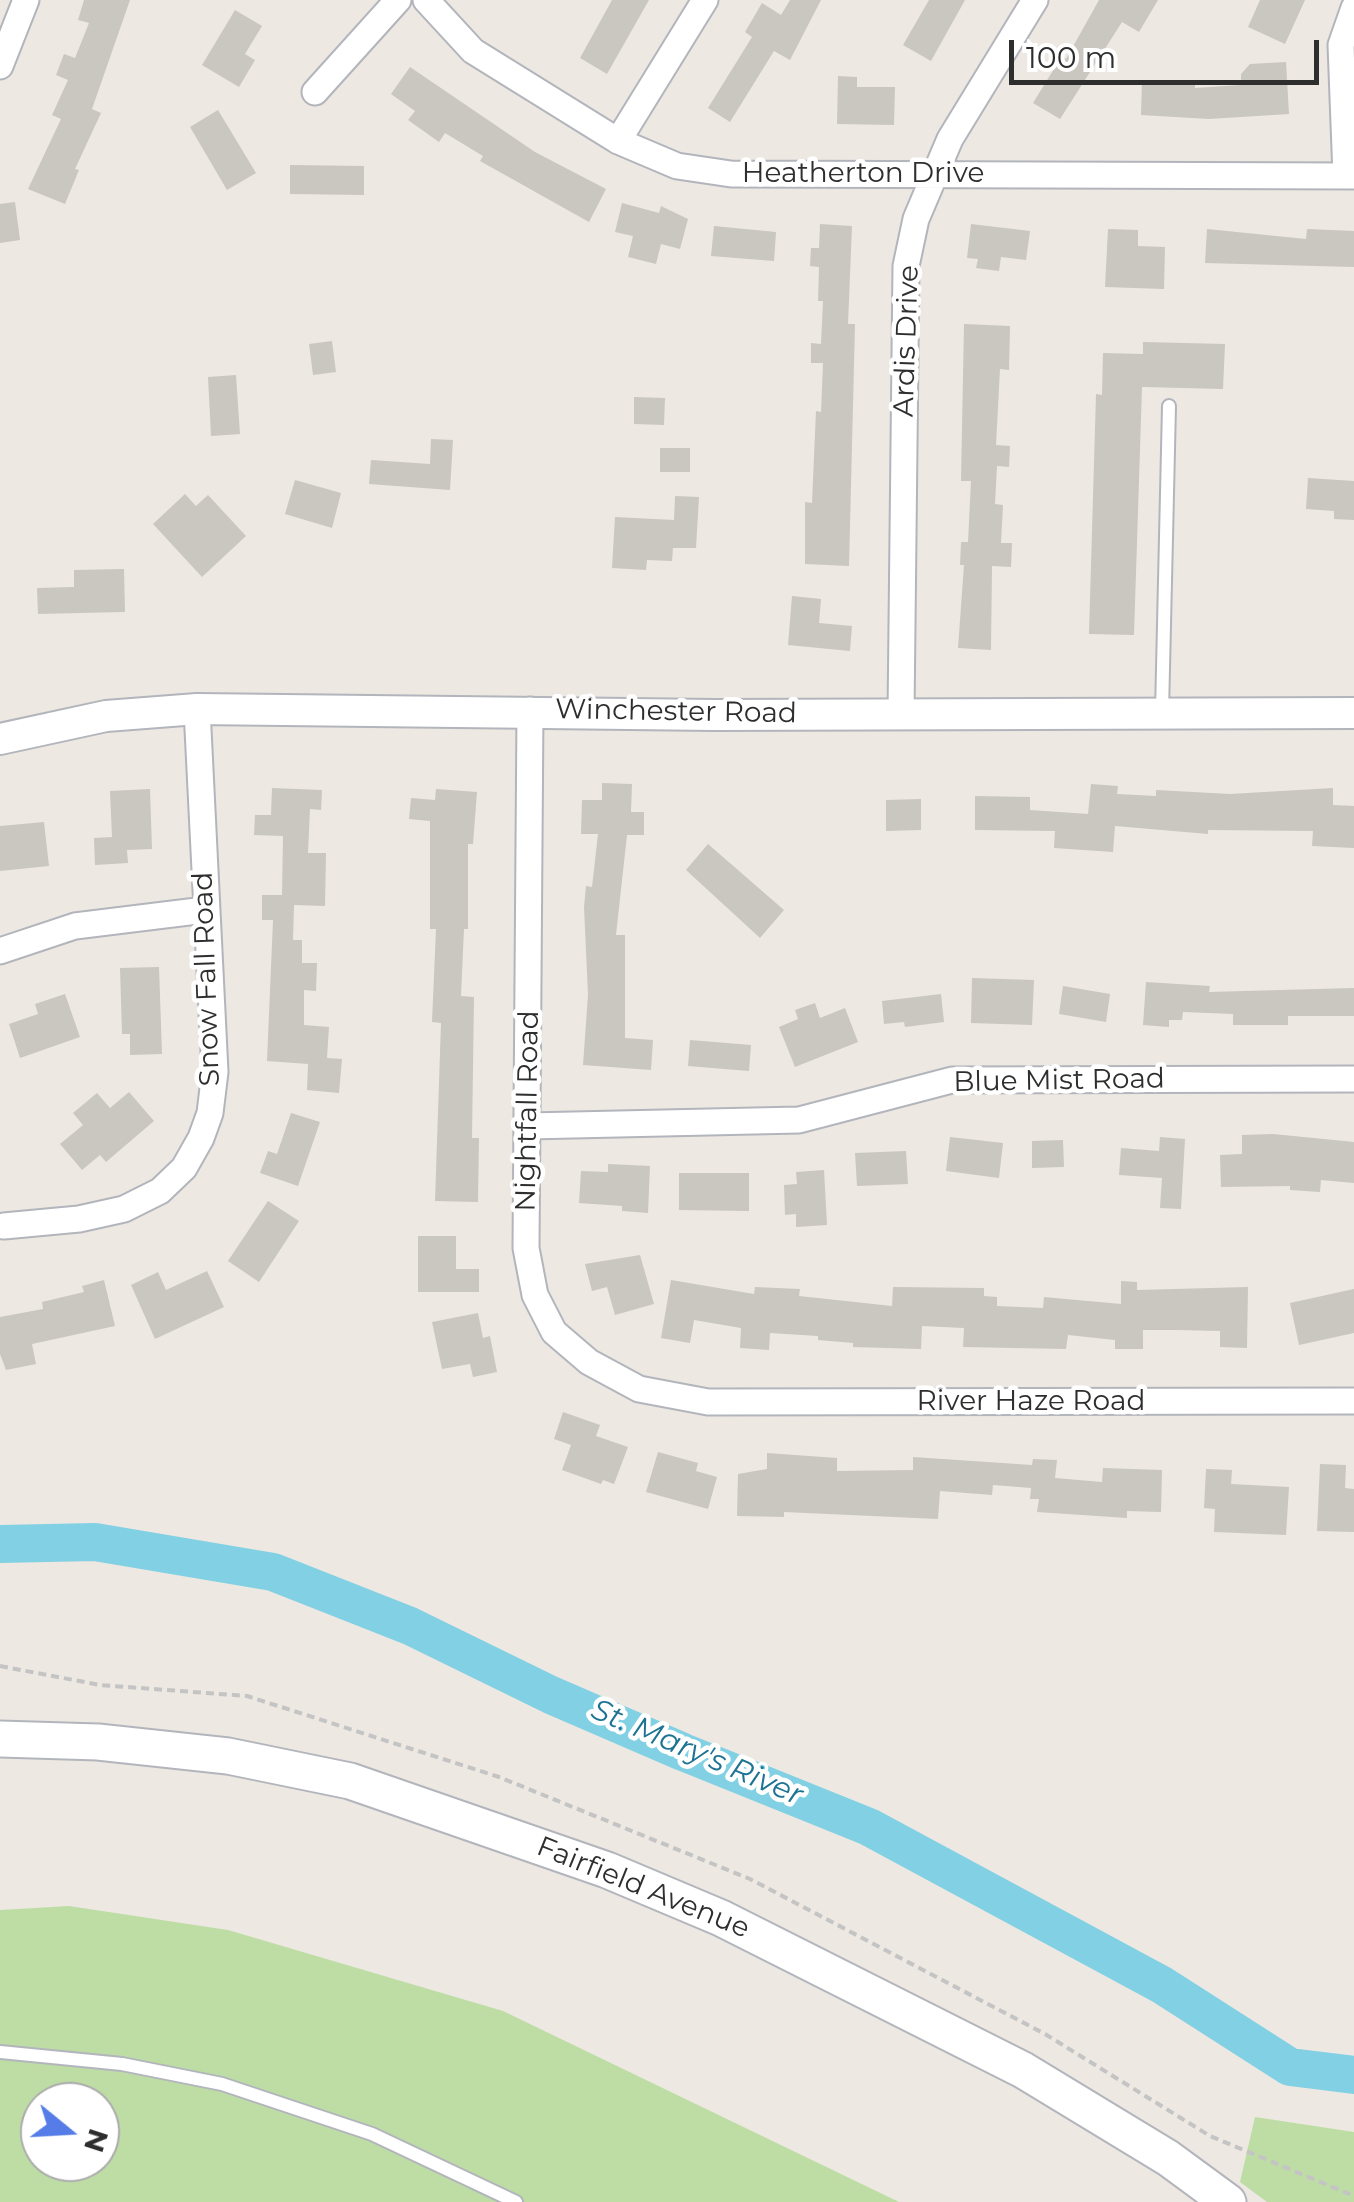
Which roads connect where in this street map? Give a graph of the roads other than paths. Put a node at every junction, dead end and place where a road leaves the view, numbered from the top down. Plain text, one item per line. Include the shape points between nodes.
1 (26, 0) edge
2 (398, 0) edge
3 (426, 0) edge
4 (704, 0) edge
5 (1035, 0) edge
6 (1354, 8) edge
7 (0, 66) edge
8 (315, 92) dead end
9 (618, 142) junction
10 (937, 174) junction
11 (1350, 176) edge
12 (1169, 406) dead end
13 (197, 709) junction
14 (530, 710) junction
15 (1162, 712) junction
16 (1354, 713) edge
17 (901, 714) junction
18 (0, 739) edge
19 (206, 910) junction
20 (0, 951) edge
21 (1354, 1079) edge
22 (528, 1126) junction
23 (4, 1226) dead end
24 (1354, 1401) edge
25 (708, 1402) joint
26 (0, 1739) edge
27 (0, 2052) edge
28 (516, 2202) edge
29 (1228, 2202) edge

1 - 7 street
2 - 8 street
3 - 9 street, Heatherton Drive via 473,51
4 - 9 street
5 - 10 street, Ardis Drive via 950,139
6 - 11 street via 1341,45
9 - 10 street, Heatherton Drive via 677,166 731,174
10 - 11 street, Heatherton Drive
10 - 17 street, Ardis Drive via 916,219 906,266
12 - 15 lane
13 - 14 street, Winchester Road
13 - 18 street, Winchester Road via 106,716
13 - 19 street, Snow Fall Road
14 - 17 street, Winchester Road
14 - 22 street, Nightfall Road
15 - 16 street, Winchester Road
15 - 17 street, Winchester Road
19 - 20 street via 76,926
19 - 23 street, Snow Fall Road via 215,1072 210,1113 184,1168 160,1191 124,1209
21 - 22 street, Blue Mist Road via 952,1080 799,1120
22 - 25 street, Nightfall Road via 526,1248 535,1294 554,1332 589,1362 639,1389
24 - 25 street, River Haze Road
26 - 29 main road, Fairfield Avenue via 210,1754 350,1781 607,1870 738,1926 1024,2070
27 - 28 lane via 122,2064 222,2084 372,2134

